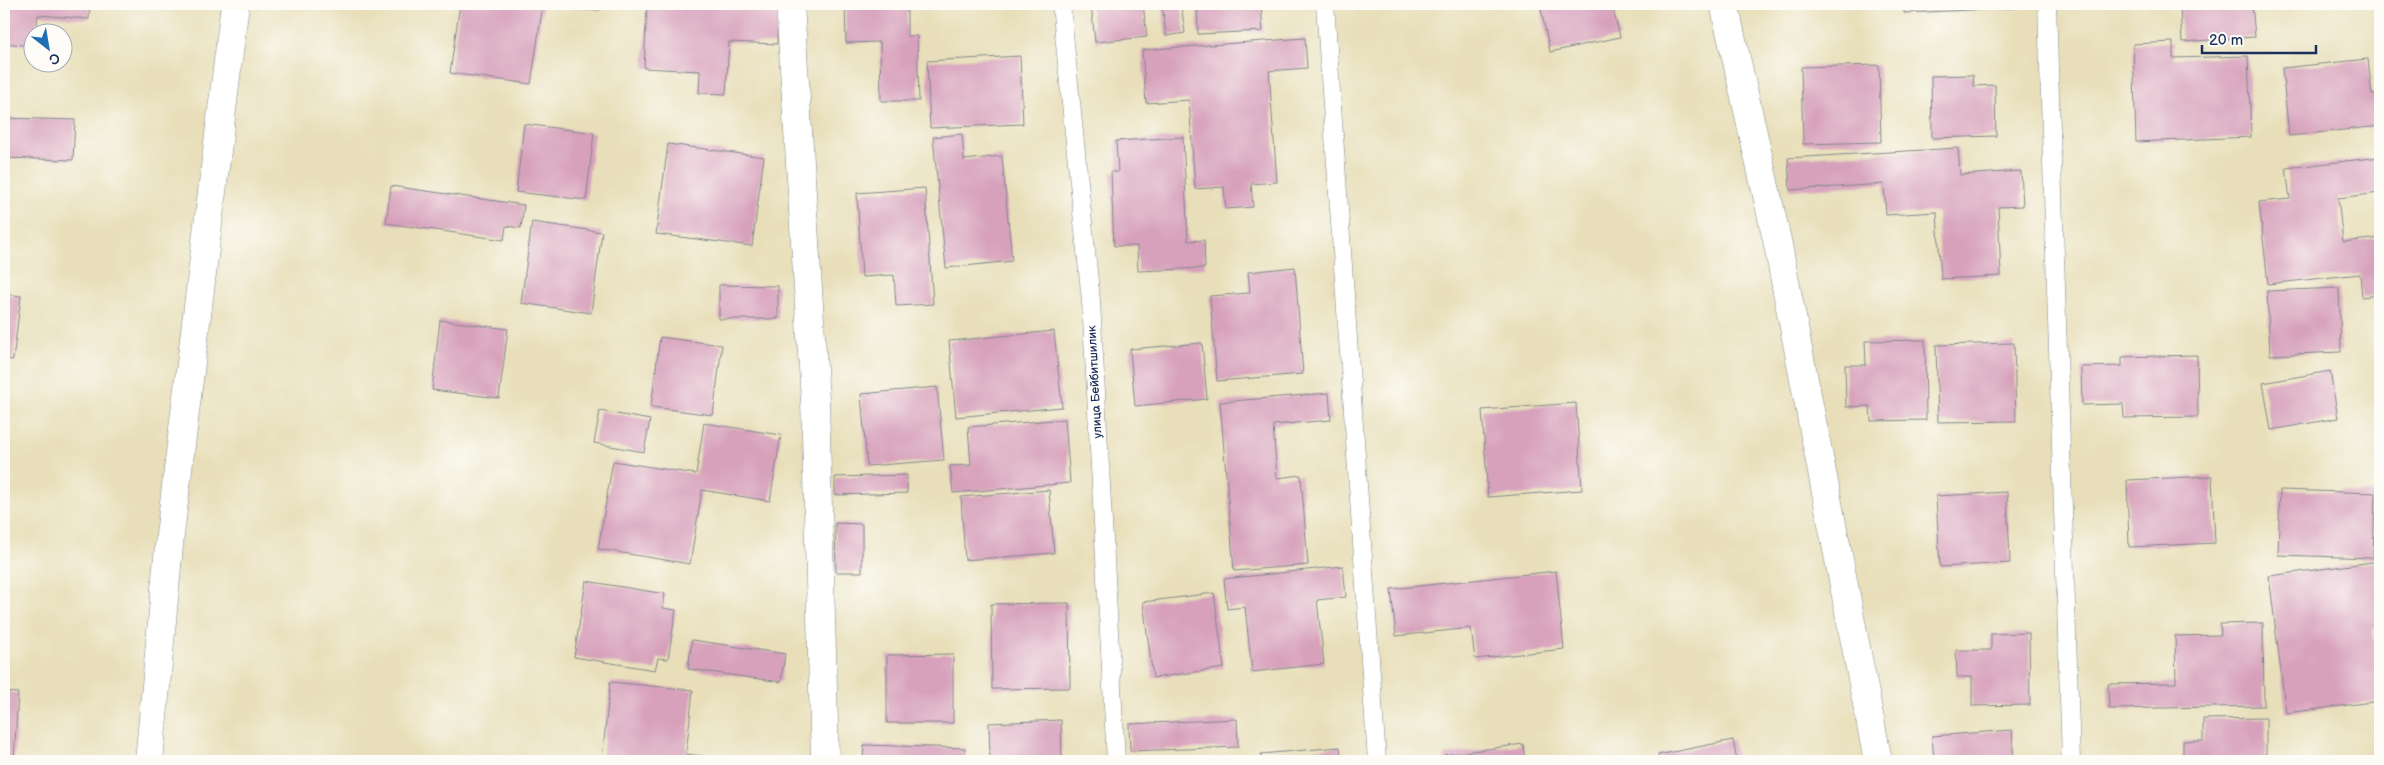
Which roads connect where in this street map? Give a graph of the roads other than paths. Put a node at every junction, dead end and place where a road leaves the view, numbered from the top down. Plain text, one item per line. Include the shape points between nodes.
1 (235, 4) edge
2 (790, 4) edge
3 (1061, 4) edge
4 (1325, 4) edge
5 (1724, 4) edge
6 (2047, 4) edge
7 (149, 761) edge
8 (825, 761) edge
9 (1116, 761) edge
10 (1377, 761) edge
11 (1878, 761) edge
12 (2071, 761) edge

1 - 7 street via 170,534
2 - 8 street via 815,400
3 - 9 lane, улица Бейбитшилик via 1091,301
4 - 10 lane
5 - 11 street via 1777,240
6 - 12 lane

